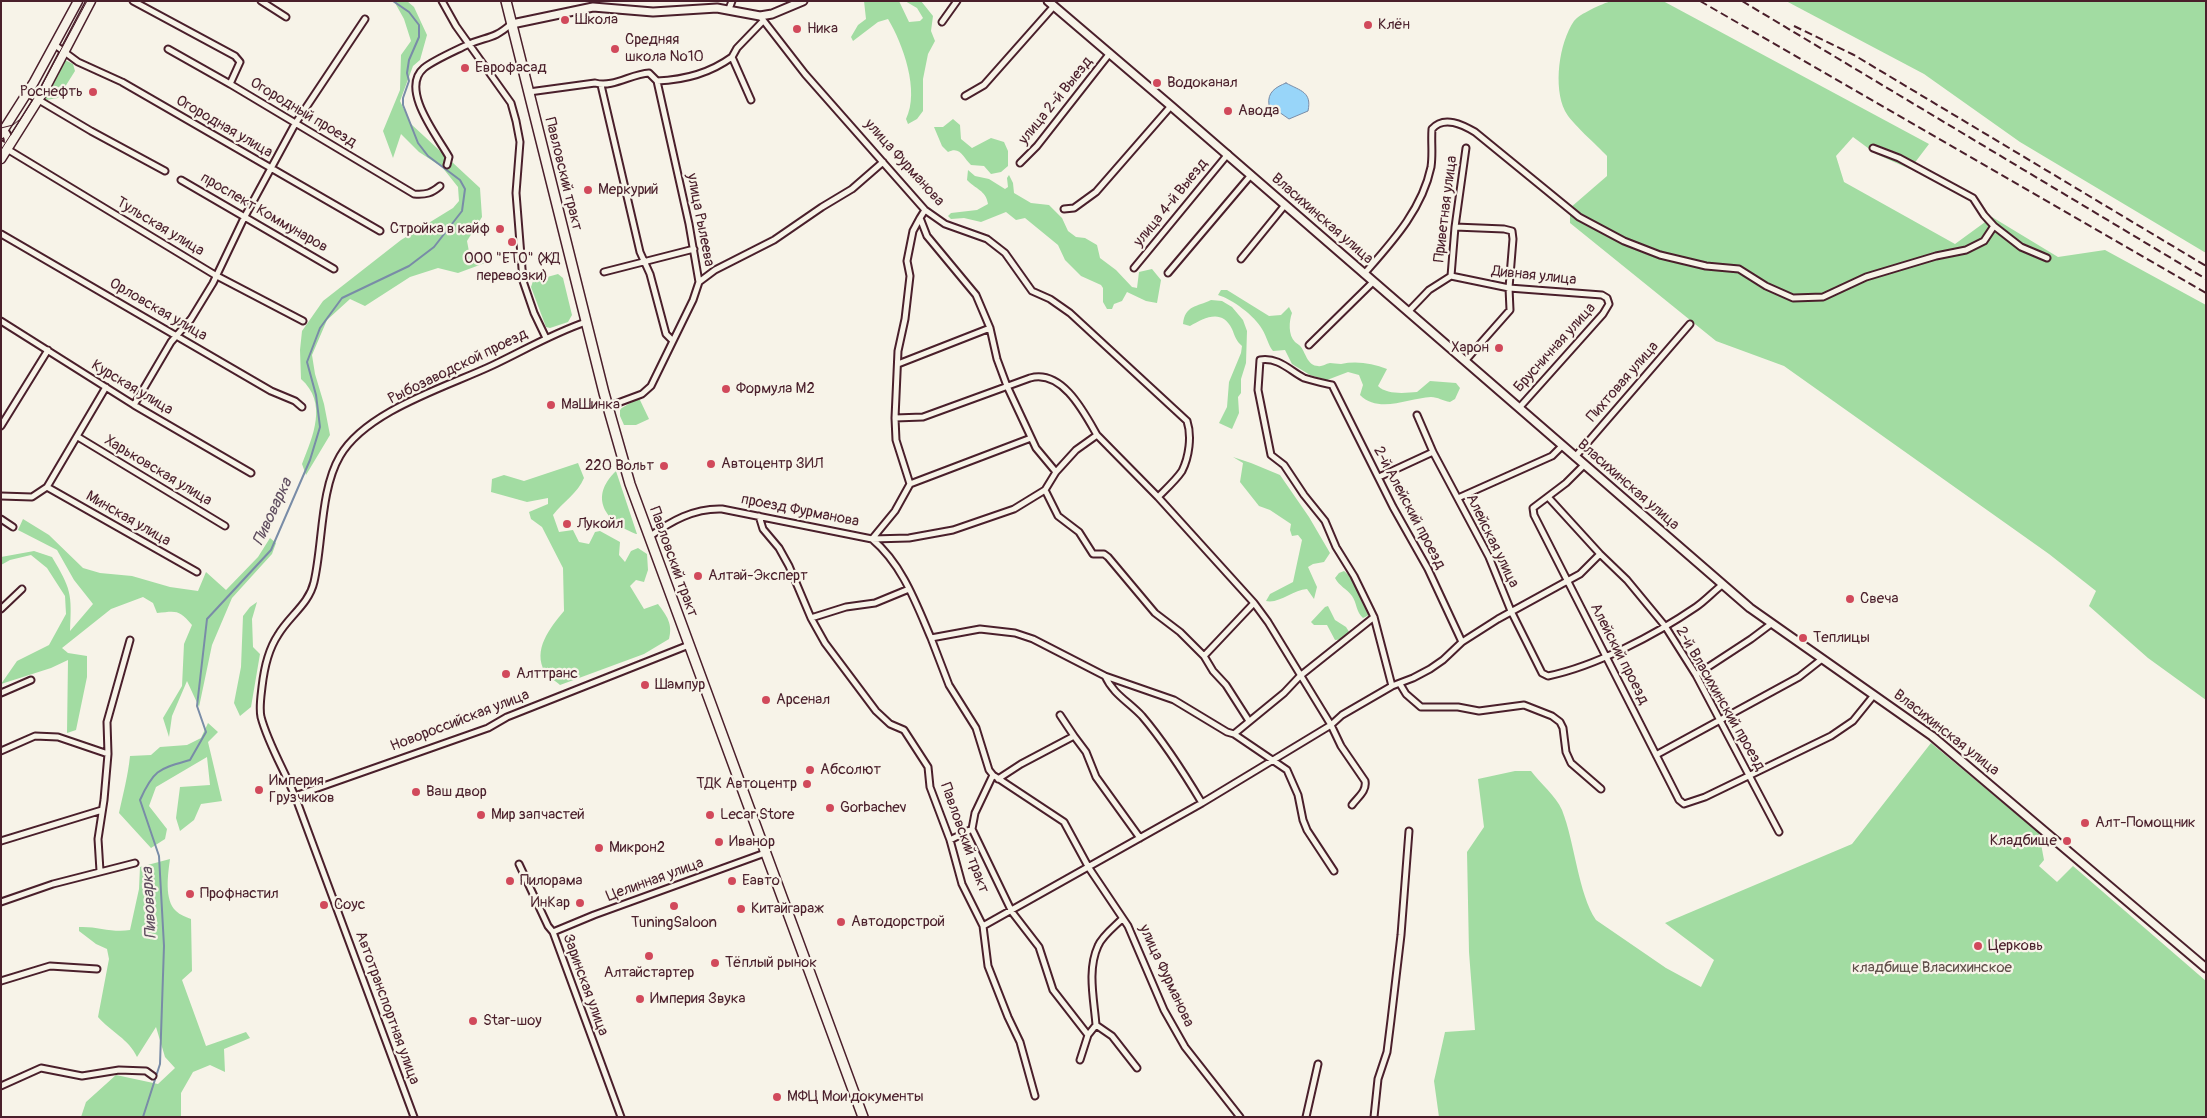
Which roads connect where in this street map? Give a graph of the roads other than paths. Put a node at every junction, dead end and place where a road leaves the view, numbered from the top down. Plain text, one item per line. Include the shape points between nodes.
1 (78, 1) edge
2 (91, 1) edge
3 (133, 1) edge
4 (442, 1) edge
5 (506, 1) edge
6 (732, 1) edge
7 (803, 1) edge
8 (957, 1) edge
9 (265, 2) edge
10 (1051, 4) edge
11 (729, 9) junction
12 (286, 17) dead end
13 (365, 18) dead end
14 (762, 18) junction
15 (942, 22) dead end
16 (512, 24) junction
17 (469, 44) junction
18 (55, 45) junction
19 (168, 49) dead end
20 (65, 51) junction
21 (1110, 53) junction
22 (732, 57) junction
23 (657, 81) junction
24 (230, 84) junction
25 (601, 85) junction
26 (529, 92) junction
27 (27, 93) junction
28 (965, 96) dead end
29 (38, 100) junction
30 (752, 100) dead end
31 (1171, 106) junction
32 (295, 124) junction
33 (2, 128) edge
34 (4, 147) edge
35 (1466, 148) dead end
36 (1873, 148) dead end
37 (1228, 154) junction
38 (1, 159) edge
39 (883, 162) junction
40 (1020, 163) dead end
41 (447, 165) dead end
42 (270, 168) junction
43 (165, 171) dead end
44 (1251, 175) junction
45 (181, 180) dead end
46 (440, 186) dead end
47 (1285, 204) junction
48 (1064, 209) dead end
49 (925, 210) junction
50 (244, 218) junction
51 (920, 218) junction
52 (1994, 226) junction
53 (1455, 227) junction
54 (380, 231) dead end
55 (1, 234) edge
56 (694, 249) junction
57 (2047, 258) dead end
58 (1241, 259) dead end
59 (646, 262) junction
60 (1134, 268) dead end
61 (334, 269) dead end
62 (604, 272) dead end
63 (1168, 273) dead end
64 (1364, 274) junction
65 (215, 275) junction
66 (1451, 276) junction
67 (699, 282) junction
68 (1373, 282) junction
69 (1509, 288) junction
70 (1609, 304) joint
71 (1408, 312) junction
72 (1, 321) edge
73 (304, 321) dead end
74 (586, 322) junction
75 (1690, 324) dead end
76 (990, 328) junction
77 (177, 336) junction
78 (546, 338) junction
79 (672, 340) junction
80 (1309, 345) dead end
81 (48, 350) junction
82 (1465, 361) junction
83 (898, 364) junction
84 (1007, 386) junction
85 (106, 387) junction
86 (134, 405) junction
87 (302, 406) dead end
88 (608, 407) junction
89 (1519, 408) junction
90 (1416, 415) dead end
91 (895, 418) junction
92 (1, 426) edge
93 (1097, 435) junction
94 (78, 437) junction
95 (1031, 438) junction
96 (1562, 446) junction
97 (1433, 452) junction
98 (1575, 457) junction
99 (1584, 464) junction
100 (1056, 472) junction
101 (252, 473) dead end
102 (1379, 477) junction
103 (910, 484) junction
104 (47, 487) junction
105 (1045, 490) junction
106 (1, 496) edge
107 (1158, 497) junction
108 (1548, 497) junction
109 (1458, 498) junction
110 (759, 516) junction
111 (1, 519) edge
112 (225, 526) dead end
113 (12, 527) dead end
114 (649, 538) junction
115 (872, 539) junction
116 (1600, 554) junction
117 (196, 572) dead end
118 (1567, 582) junction
119 (1722, 584) junction
120 (22, 589) dead end
121 (909, 589) junction
122 (1254, 603) junction
123 (1, 609) edge
124 (1511, 611) junction
125 (1374, 617) junction
126 (811, 618) junction
127 (1771, 624) junction
128 (1665, 626) junction
129 (931, 638) junction
130 (130, 640) dead end
131 (1462, 642) junction
132 (689, 645) junction
133 (1204, 656) junction
134 (1607, 656) junction
135 (1822, 659) junction
136 (1696, 675) junction
137 (1105, 676) junction
138 (1300, 676) junction
139 (31, 680) dead end
140 (1400, 684) junction
141 (1392, 686) junction
142 (1, 693) edge
143 (1874, 695) junction
144 (1060, 715) dead end
145 (1249, 721) junction
146 (1721, 721) junction
147 (1331, 725) junction
148 (1234, 734) junction
149 (1074, 736) junction
150 (1, 751) edge
151 (108, 754) junction
152 (1656, 754) junction
153 (1273, 761) junction
154 (1750, 775) junction
155 (996, 777) junction
156 (1601, 789) dead end
157 (295, 796) junction
158 (1202, 803) junction
159 (1352, 804) dead end
160 (102, 810) junction
161 (972, 829) junction
162 (1409, 831) dead end
163 (1779, 832) dead end
164 (1140, 838) junction
165 (950, 840) junction
166 (1, 841) edge
167 (765, 853) junction
168 (135, 863) dead end
169 (519, 864) dead end
170 (1089, 868) junction
171 (100, 871) junction
172 (1334, 871) dead end
173 (1, 902) edge
174 (1012, 912) junction
175 (1122, 919) junction
176 (983, 926) junction
177 (553, 932) junction
178 (2206, 968) edge
179 (98, 969) dead end
180 (1, 981) edge
181 (1096, 1025) junction
182 (1088, 1035) junction
183 (1080, 1060) dead end
184 (1318, 1064) dead end
185 (1137, 1068) dead end
186 (154, 1076) dead end
187 (1, 1086) edge
188 (1036, 1096) dead end
189 (414, 1117) edge
190 (621, 1117) edge
191 (863, 1117) edge
192 (1240, 1117) edge
193 (1306, 1117) edge
194 (1374, 1117) edge

1 - 18 main road
2 - 20 main road
3 - 24 street, Огородный проезд via 239,59
4 - 17 street, Рыбозаводской проезд
5 - 16 main road, Павловский тракт
6 - 11 street
7 - 14 street
8 - 15 street
9 - 12 street
10 - 21 street, Власихинская улица
10 - 28 street via 984,85
11 - 14 street
11 - 16 street via 652,12 593,7
13 - 32 street
14 - 22 street
14 - 39 street, улица Фурманова via 805,74
16 - 17 street via 498,35
16 - 26 main road, Павловский тракт
17 - 41 street via 424,68 418,75 415,90 422,112 449,157
17 - 78 street, Рыбозаводской проезд via 511,103 516,121 520,142 516,193 523,281
18 - 20 street, Огородная улица
18 - 27 main road
19 - 24 street
20 - 29 main road
20 - 42 street, Огородная улица via 78,62 122,82
21 - 31 street, Власихинская улица
21 - 40 street, улица 2-й Выезд
22 - 23 street via 696,75
22 - 30 street
23 - 25 street via 650,73
23 - 56 street, улица Рылеева
24 - 32 street, Огородный проезд
25 - 26 street via 594,83
25 - 59 street via 640,252
26 - 74 main road, Павловский тракт
27 - 29 street
27 - 33 main road
29 - 34 main road
29 - 43 street
31 - 37 street, Власихинская улица
31 - 48 street via 1096,192 1074,208
32 - 42 street
32 - 46 street, Огородный проезд via 414,194 433,192
33 - 34 street via 9,138
34 - 38 main road
34 - 65 street, Тульская улица
35 - 53 street, Приветная улица
36 - 52 street via 1899,158 1973,198
37 - 44 street, Власихинская улица
37 - 60 street, улица 4-й Выезд
39 - 49 street, улица Фурманова
39 - 67 street via 852,189 774,240 715,270
42 - 50 street
42 - 54 street, Огородная улица
44 - 47 street, Власихинская улица
44 - 63 street
45 - 50 street, проспект Коммунаров
47 - 58 street
47 - 64 street, Власихинская улица
49 - 51 street
49 - 107 street, улица Фурманова via 945,224 979,234 994,244 1005,253 1032,291 1070,313 1187,421 1189,441 1181,472
50 - 61 street, проспект Коммунаров
50 - 65 street
51 - 76 street via 927,236 976,295
51 - 83 street via 913,231 907,261 910,276
52 - 57 street via 2021,247
52 - 64 street via 1984,241 1966,250 1866,277 1823,297 1793,298 1739,269 1706,266 1660,255 1593,226 1475,132 1450,122 1432,129 1431,167 1416,208
53 - 66 street, Приветная улица
53 - 69 street via 1512,231
55 - 77 street, Орловская улица
56 - 59 street
56 - 67 street, улица Рылеева
59 - 62 street
59 - 79 street via 666,334
64 - 68 street, Власихинская улица
65 - 73 street, Тульская улица
65 - 77 street via 191,319
66 - 69 street, Дивная улица
66 - 71 street, Приветная улица via 1429,290
67 - 79 street, улица Рылеева
68 - 71 street, Власихинская улица
68 - 80 street
69 - 70 street, Дивная улица via 1602,295
69 - 82 street via 1510,310
70 - 89 street, Брусничная улица
71 - 82 street, Власихинская улица
72 - 81 street, Курская улица
74 - 78 street, Рыбозаводской проезд
74 - 88 main road, Павловский тракт
75 - 98 street, Пихтовая улица
76 - 83 street
76 - 84 street
77 - 86 street
77 - 87 street, Орловская улица
78 - 157 street, Рыбозаводской проезд via 491,366 416,397 358,433 339,457 332,475 309,597 277,636 266,661 262,687 261,714
79 - 88 street, улица Рылеева via 651,386 642,394
81 - 85 street, Курская улица
81 - 92 street
82 - 89 street, Власихинская улица
83 - 91 street
84 - 91 street via 923,417
84 - 93 street via 1037,376 1047,377 1064,388 1084,411
84 - 95 street
85 - 86 street, Курская улица
85 - 94 street
86 - 101 street, Курская улица
88 - 114 main road, Павловский тракт
89 - 96 street, Власихинская улица
90 - 97 street, Алейская улица
91 - 103 street via 896,440
93 - 100 street via 1076,450
93 - 107 street
94 - 104 street
94 - 112 street, Харьковская улица
95 - 100 street
95 - 103 street
96 - 98 street, Власихинская улица
96 - 109 street via 1552,456
97 - 102 street
97 - 109 street, Алейская улица
98 - 99 street, Власихинская улица
99 - 108 street
99 - 119 street, Власихинская улица
100 - 105 street
102 - 125 street, 2-й Алейский проезд via 1332,385 1303,377 1267,359 1260,360 1258,390 1271,454 1284,465 1325,521
102 - 131 street, 2-й Алейский проезд
103 - 115 street via 895,512
104 - 106 street via 32,497
104 - 117 street, Минская улица
105 - 115 street via 1014,509 953,530 909,538
105 - 133 street via 1058,516 1079,532 1093,554 1108,556 1154,613 1180,632
107 - 122 street
108 - 116 street, 2-й Власихинский проезд
108 - 118 street, Алейский проезд via 1533,508 1534,515
109 - 124 street, Алейская улица via 1489,558
110 - 114 street, проезд Фурманова via 707,509 670,522
110 - 115 street, проезд Фурманова
110 - 126 street, Павловский тракт via 763,529 789,566
111 - 113 street
114 - 132 main road, Павловский тракт
115 - 121 street, проезд Фурманова via 886,551
116 - 118 street
116 - 128 street, 2-й Власихинский проезд via 1627,580
118 - 124 street
118 - 134 street, Алейский проезд
119 - 127 street, Власихинская улица
119 - 128 street via 1697,606
120 - 123 street
121 - 126 street via 875,603 846,607
121 - 129 street, проезд Фурманова
122 - 133 street
122 - 138 street
124 - 131 street
124 - 134 street, Алейская улица via 1542,673 1548,676
125 - 138 street
125 - 141 street
126 - 165 street, Павловский тракт via 876,712 890,724 904,730 920,753 928,767 930,788
127 - 135 street, Власихинская улица
127 - 136 street
128 - 134 street
128 - 136 street, 2-й Власихинский проезд
129 - 137 street via 980,629 998,630 1033,639
129 - 155 street, проезд Фурманова via 949,685 976,728 986,765
130 - 151 street via 107,722
131 - 140 street via 1443,660
132 - 157 street, Новороссийская улица via 507,717 488,728
132 - 167 main road, Павловский тракт
133 - 145 street
134 - 152 street, Алейский проезд
135 - 143 street, Власихинская улица
135 - 146 street via 1799,677
136 - 146 street, 2-й Власихинский проезд
137 - 148 street via 1174,700
137 - 158 street via 1114,692 1141,715 1176,760
138 - 145 street
138 - 147 street
139 - 142 street
140 - 141 street
140 - 156 street via 1412,701 1421,707 1458,707 1479,711 1524,705 1552,716 1563,728 1571,763
141 - 147 street
143 - 154 street via 1853,721 1831,736
143 - 178 street, Власихинская улица via 1957,756
144 - 149 street
145 - 148 street
146 - 152 street
146 - 154 street, 2-й Власихинский проезд
147 - 153 street
147 - 159 street via 1365,781 1363,792
148 - 153 street
149 - 155 street
149 - 164 street via 1086,752 1096,777
150 - 151 street via 35,736 58,736
151 - 160 street
152 - 154 street, Алейский проезд via 1684,804
153 - 158 street
153 - 172 street via 1283,766 1293,782 1307,830
154 - 163 street, 2-й Власихинский проезд
155 - 161 street via 974,813
155 - 170 street, улица Фурманова via 1064,822
157 - 189 street, Автотранспортная улица
158 - 164 street
160 - 166 street
160 - 171 street via 98,839
161 - 165 street
161 - 174 street
162 - 194 street via 1392,1020 1387,1052 1378,1079
164 - 170 street
165 - 176 street, Павловский тракт via 962,884
167 - 177 street, Целинная улица
167 - 191 main road, Павловский тракт
168 - 171 street
169 - 177 street, Заринская улица
170 - 174 street
170 - 175 street, улица Фурманова
171 - 173 street
174 - 176 street
174 - 182 street via 1039,947 1053,990
175 - 181 street via 1098,944 1094,957
175 - 192 street, улица Фурманова via 1135,940 1164,1010 1185,1047
176 - 188 street, Павловский тракт via 988,966 1020,1042
177 - 190 street, Заринская улица
179 - 180 street via 50,966
181 - 182 street
181 - 185 street via 1112,1036
182 - 183 street
184 - 193 street
186 - 187 street via 146,1071 119,1070 82,1076 41,1068

